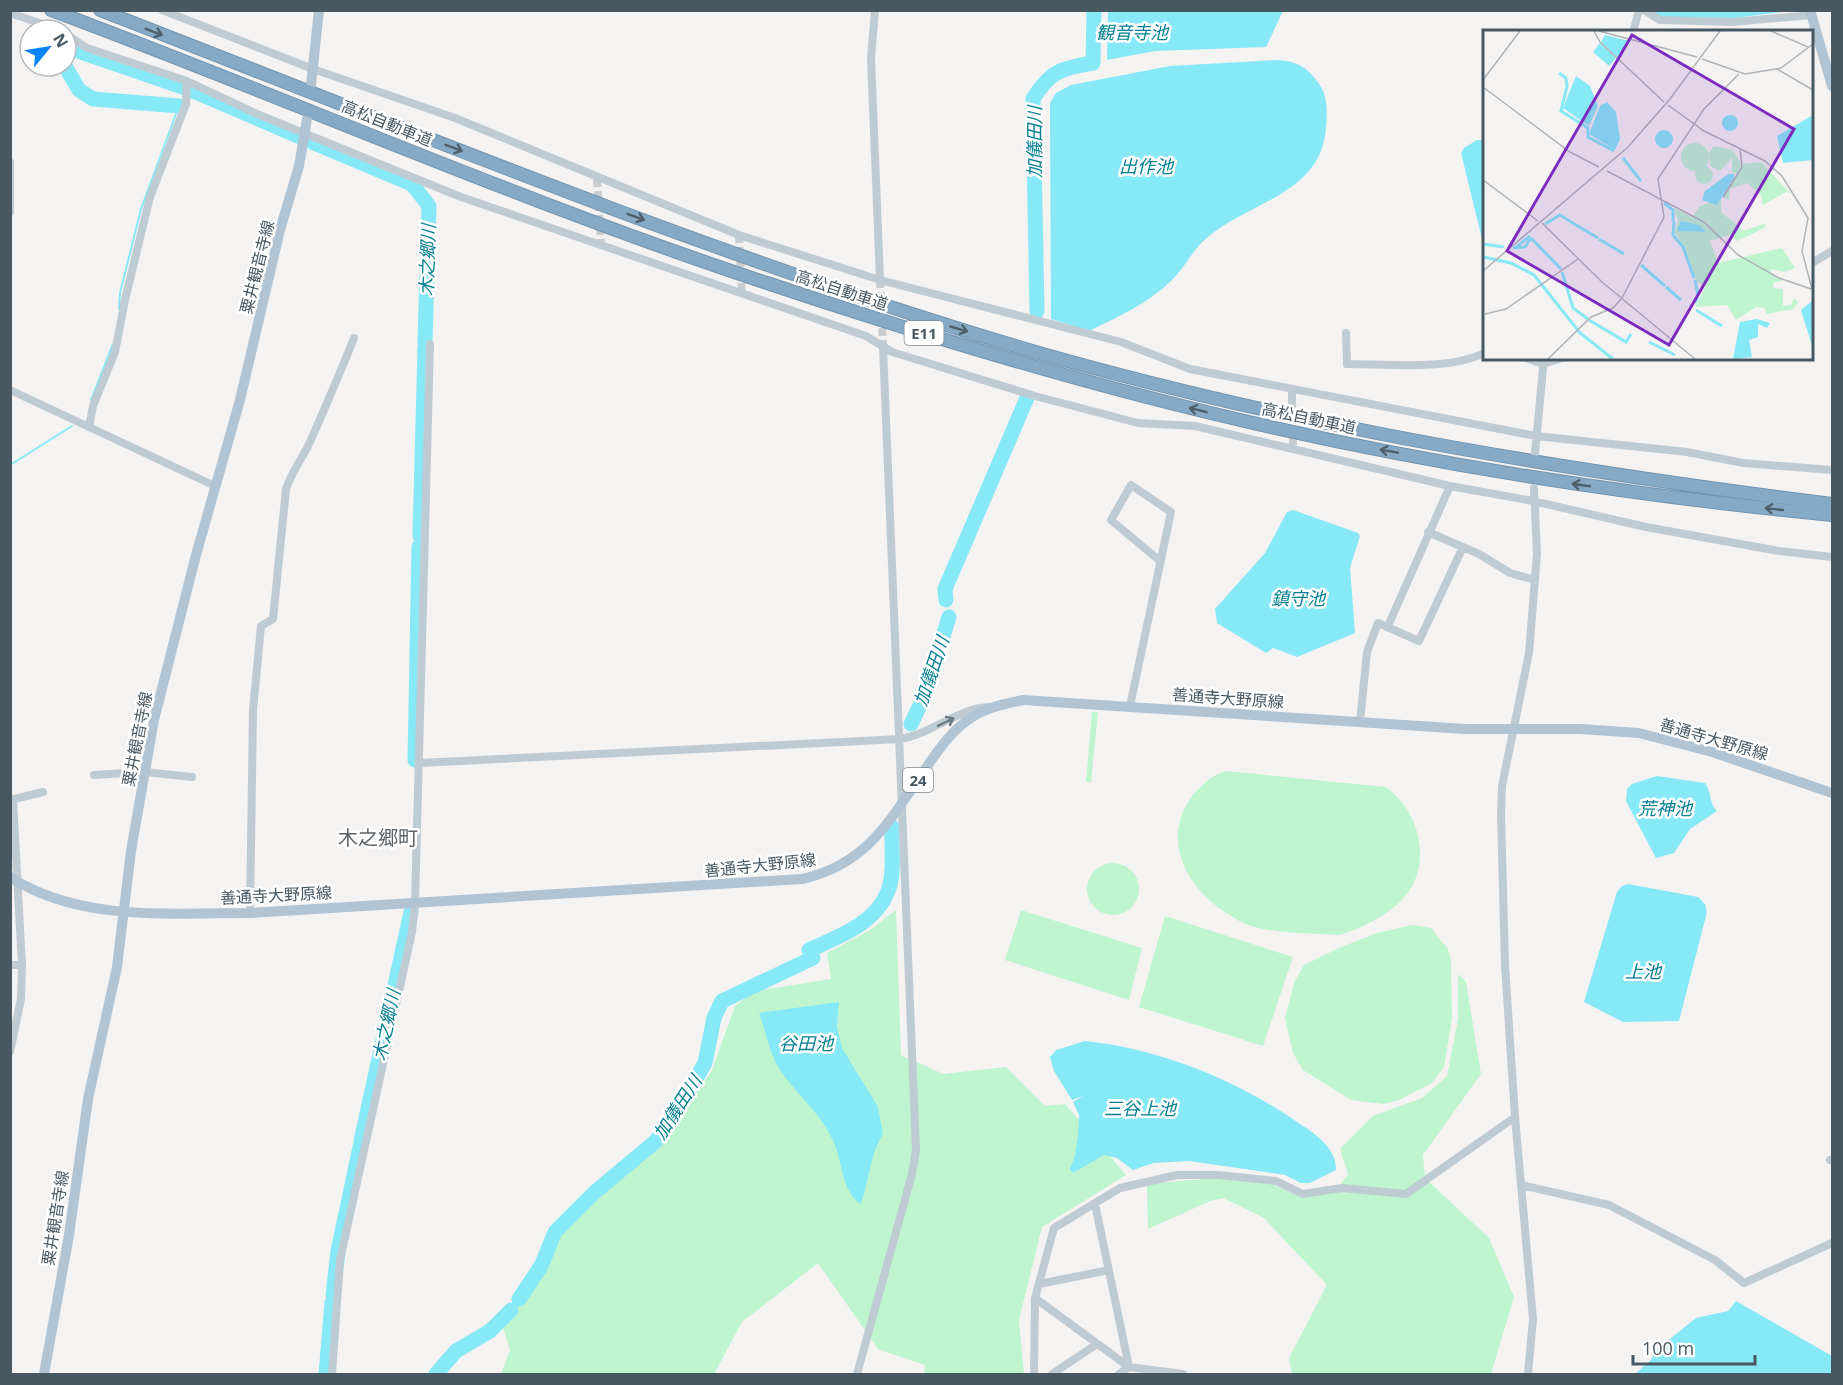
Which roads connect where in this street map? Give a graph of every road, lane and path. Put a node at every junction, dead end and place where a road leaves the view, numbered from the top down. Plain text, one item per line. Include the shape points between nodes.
1 (100, 10) edge
2 (162, 10) edge
3 (318, 10) edge
4 (875, 10) edge
5 (1642, 10) edge
6 (52, 11) edge
7 (10, 13) edge
8 (1811, 13) edge
9 (25, 18) edge
10 (1634, 30) edge
11 (78, 42) edge
12 (313, 69) junction
13 (1832, 79) edge
14 (187, 81) junction
15 (312, 85) dead end
16 (307, 119) dead end
17 (305, 134) junction
18 (10, 162) edge
19 (10, 212) edge
20 (1833, 251) edge
21 (1813, 262) edge
22 (880, 279) junction
23 (1346, 333) dead end
24 (354, 338) dead end
25 (430, 344) dead end
26 (882, 346) junction
27 (1483, 354) edge
28 (1543, 361) edge
29 (10, 390) edge
30 (1292, 390) junction
31 (1292, 402) tunnel mouth
32 (89, 427) junction
33 (1536, 436) junction
34 (1535, 453) dead end
35 (1833, 470) edge
36 (215, 486) junction
37 (1450, 486) junction
38 (1534, 488) dead end
39 (1533, 501) junction
40 (1833, 504) edge
41 (1833, 515) edge
42 (1428, 532) junction
43 (1463, 547) junction
44 (1833, 557) edge
45 (1160, 561) junction
46 (1535, 580) junction
47 (1388, 626) junction
48 (993, 706) junction
49 (1130, 706) junction
50 (1360, 722) junction
51 (1515, 729) junction
52 (900, 739) junction
53 (420, 763) junction
54 (145, 772) junction
55 (94, 775) dead end
56 (192, 777) dead end
57 (43, 792) dead end
58 (1833, 793) edge
59 (12, 800) edge
60 (903, 801) junction
61 (13, 879) edge
62 (415, 903) junction
63 (125, 911) junction
64 (14, 913) edge
65 (250, 913) junction
66 (10, 965) edge
67 (22, 965) junction
68 (10, 1052) edge
69 (1515, 1117) junction
70 (1521, 1185) junction
71 (1095, 1204) junction
72 (1833, 1243) edge
73 (1109, 1270) junction
74 (1038, 1284) junction
75 (1035, 1298) junction
76 (1097, 1344) junction
77 (1129, 1367) junction
78 (44, 1374) edge
79 (332, 1374) edge
80 (857, 1374) edge
81 (1034, 1374) edge
82 (1052, 1374) edge
83 (1119, 1374) edge
84 (1183, 1374) edge
85 (1528, 1374) edge

1 -> 40 highway, 高松自動車道 / E11 via 556,188 770,265 959,328 1123,375 1379,434 1580,470
2 - 12 street
3 - 12 main road
4 - 22 street via 871,58
5 - 8 street via 1660,20 1732,22
5 - 10 street
41 -> 6 highway, 高松自動車道 / E11 via 1707,503 1379,450 1117,389 763,282 548,204
7 - 9 street
8 - 13 main road
11 - 14 street
12 - 15 main road
12 - 22 street via 455,118 739,235
14 - 17 street
14 - 32 street via 186,104 150,197 116,352 93,406
16 - 17 main road, 粟井観音寺線
17 - 26 street via 461,197 866,336
17 - 36 main road, 粟井観音寺線
18 - 19 street
20 - 21 street
22 - 30 street via 1120,342 1190,369
23 - 27 street via 1347,364 1421,364 1473,359
24 - 65 street via 286,489 273,619 261,626 253,710
25 - 53 street
26 - 37 street via 1025,393 1138,423 1195,426
26 - 52 street
28 - 33 street
29 - 32 street
30 - 31 street
30 - 33 street
32 - 36 street
33 - 34 street
33 - 35 street via 1687,452 1743,463
36 - 54 main road, 粟井観音寺線 via 173,641
37 - 39 street
37 - 42 street
38 - 39 street
39 - 44 street via 1646,527
39 - 46 street
42 - 43 street
42 - 47 street
43 - 46 street via 1510,573
43 - 47 street via 1419,641
45 - 45 street via 1171,512 1131,485 1111,520
45 - 49 street
46 - 51 street via 1529,653
47 - 50 street via 1378,623 1367,652
48 - 49 main road, 善通寺大野原線 / 24 via 1037,700
52 -> 48 street via 913,737 974,708
48 - 60 main road, 善通寺大野原線 / 24 via 953,733
49 - 50 main road, 善通寺大野原線 / 24
50 - 51 main road, 善通寺大野原線 / 24
51 - 58 main road, 善通寺大野原線 / 24 via 1639,733 1712,752
51 - 69 street via 1502,786 1501,815
52 - 53 street
52 - 60 street
53 - 62 street
54 - 55 street
54 - 56 street
54 - 63 main road, 粟井観音寺線
57 - 59 street
59 - 61 street
60 - 62 main road, 善通寺大野原線 / 24 via 860,854 834,870 802,879
60 - 80 street via 916,1150
61 - 63 main road, 善通寺大野原線 / 24 via 58,901
61 - 64 street
62 - 65 main road, 善通寺大野原線 / 24
62 - 79 street via 412,932 340,1260
63 - 65 main road, 善通寺大野原線 / 24
63 - 78 main road, 粟井観音寺線 via 88,1099
64 - 67 street
66 - 67 street
67 - 68 street via 21,999
69 - 70 street
69 - 71 street via 1406,1194 1342,1188 1303,1194 1276,1181 1177,1175 1120,1188
70 - 72 street via 1609,1204 1715,1260 1744,1283
70 - 85 street via 1533,1319
71 - 73 street
71 - 74 street via 1054,1228
73 - 74 street
73 - 77 street
74 - 75 street
75 - 76 street
75 - 81 street
76 - 77 street
76 - 82 street
77 - 83 street
77 - 84 street

